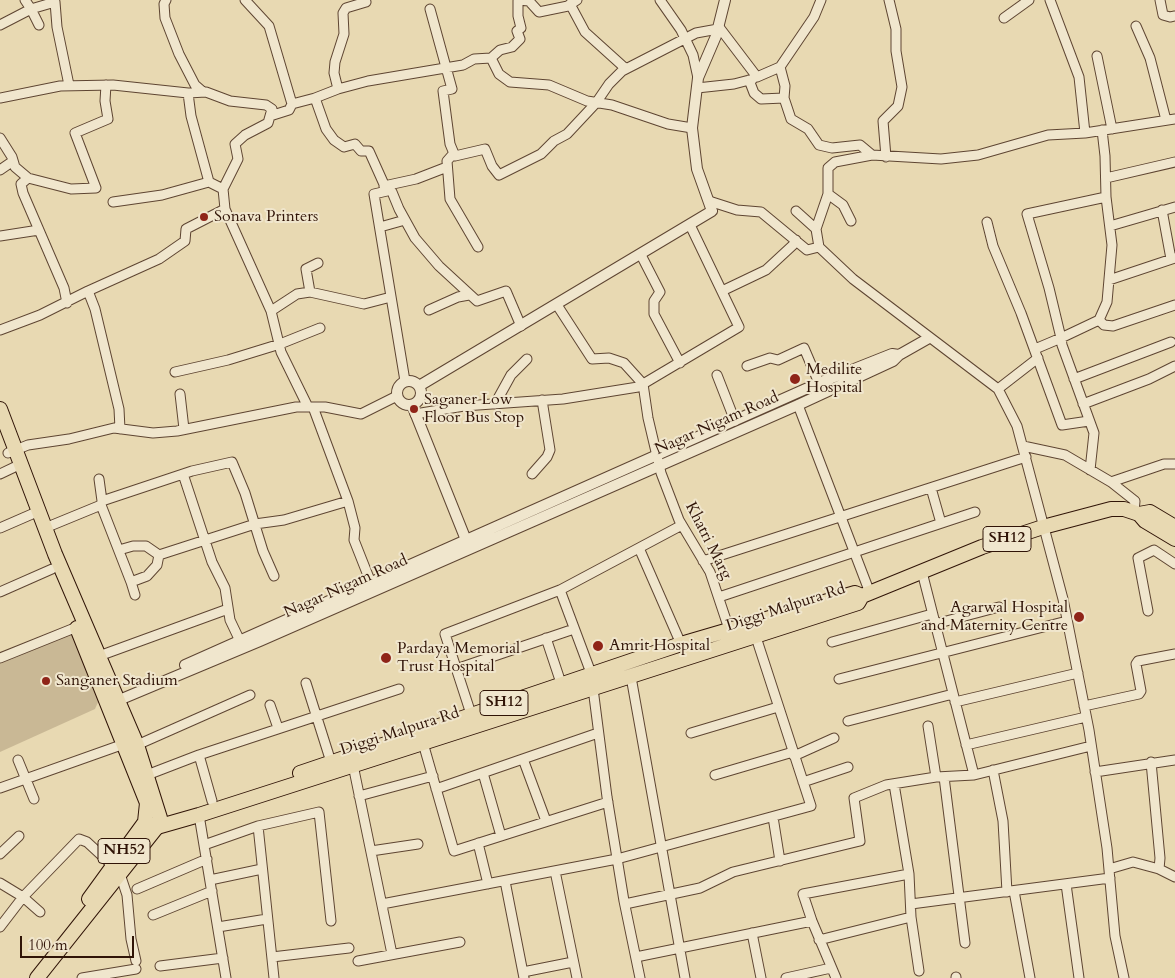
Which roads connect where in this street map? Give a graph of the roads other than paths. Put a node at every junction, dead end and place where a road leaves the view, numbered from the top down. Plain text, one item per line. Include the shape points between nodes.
1 (25, 0) edge
2 (166, 0) edge
3 (245, 0) edge
4 (365, 0) edge
5 (518, 0) edge
6 (660, 0) edge
7 (725, 0) edge
8 (821, 0) edge
9 (889, 0) edge
10 (1029, 0) edge
11 (1050, 0) edge
12 (1160, 0) edge
13 (574, 2) edge
14 (31, 9) junction
15 (430, 9) dead end
16 (1175, 16) edge
17 (1004, 18) dead end
18 (39, 25) dead end
19 (0, 26) edge
20 (1136, 26) dead end
21 (718, 28) junction
22 (686, 40) junction
23 (1097, 56) dead end
24 (492, 58) junction
25 (446, 67) junction
26 (780, 67) junction
27 (626, 70) junction
28 (753, 79) junction
29 (698, 83) junction
30 (69, 85) junction
31 (106, 85) junction
32 (338, 89) junction
33 (203, 92) junction
34 (188, 93) junction
35 (0, 98) edge
36 (315, 98) junction
37 (784, 98) junction
38 (292, 104) junction
39 (596, 104) junction
40 (270, 116) junction
41 (1170, 120) edge
42 (692, 128) junction
43 (1112, 129) junction
44 (1102, 130) junction
45 (1085, 133) junction
46 (0, 138) edge
47 (454, 153) junction
48 (872, 155) junction
49 (886, 157) junction
50 (13, 160) junction
51 (1175, 162) edge
52 (447, 168) junction
53 (0, 170) edge
54 (28, 178) junction
55 (1106, 178) junction
56 (209, 182) junction
57 (384, 186) junction
58 (223, 189) junction
59 (828, 194) junction
60 (1106, 197) junction
61 (709, 201) junction
62 (113, 202) dead end
63 (1175, 207) edge
64 (225, 210) junction
65 (1162, 210) junction
66 (796, 211) dead end
67 (405, 220) junction
68 (851, 220) dead end
69 (987, 222) dead end
70 (690, 224) junction
71 (1110, 226) junction
72 (380, 227) junction
73 (816, 229) junction
74 (39, 230) junction
75 (0, 236) edge
76 (796, 240) junction
77 (478, 247) dead end
78 (819, 247) junction
79 (641, 255) junction
80 (1173, 259) edge
81 (318, 263) dead end
82 (1109, 280) junction
83 (722, 291) junction
84 (88, 292) junction
85 (310, 292) junction
86 (469, 295) junction
87 (391, 297) junction
88 (67, 303) junction
89 (557, 305) junction
90 (1175, 305) edge
91 (429, 310) dead end
92 (271, 311) junction
93 (1099, 320) junction
94 (521, 326) junction
95 (320, 328) dead end
96 (0, 330) edge
97 (929, 338) junction
98 (1061, 338) junction
99 (1172, 342) dead end
100 (280, 344) junction
101 (1036, 354) junction
102 (899, 355) junction
103 (527, 360) dead end
104 (680, 363) junction
105 (747, 366) dead end
106 (1175, 366) edge
107 (175, 372) dead end
108 (717, 375) dead end
109 (1074, 379) junction
110 (405, 381) junction
111 (819, 383) junction
112 (643, 384) junction
113 (419, 386) junction
114 (998, 389) junction
115 (180, 394) dead end
116 (396, 396) junction
117 (542, 400) junction
118 (494, 404) junction
119 (1083, 404) junction
120 (798, 405) junction
121 (310, 407) junction
122 (414, 410) junction
123 (1, 419) edge
124 (735, 421) junction
125 (1089, 421) junction
126 (120, 429) junction
127 (184, 429) junction
128 (1023, 446) junction
129 (1026, 457) junction
130 (15, 459) junction
131 (659, 461) junction
132 (1175, 464) edge
133 (1090, 470) junction
134 (0, 474) edge
135 (183, 474) junction
136 (532, 474) dead end
137 (98, 478) dead end
138 (1112, 482) junction
139 (931, 488) junction
140 (348, 501) junction
141 (102, 503) junction
142 (975, 512) dead end
143 (35, 513) junction
144 (1141, 513) junction
145 (842, 516) junction
146 (941, 523) junction
147 (255, 524) junction
148 (682, 525) junction
149 (1175, 526) edge
150 (1043, 527) junction
151 (0, 528) edge
152 (45, 528) junction
153 (1175, 539) edge
154 (205, 540) junction
155 (468, 545) junction
156 (639, 548) junction
157 (119, 550) junction
158 (854, 550) junction
159 (159, 555) junction
160 (704, 561) junction
161 (1175, 564) edge
162 (52, 569) junction
163 (922, 572) junction
164 (274, 576) dead end
165 (131, 582) junction
166 (371, 583) junction
167 (560, 590) junction
168 (0, 592) edge
169 (866, 594) junction
170 (135, 595) dead end
171 (719, 597) junction
172 (999, 607) dead end
173 (228, 609) junction
174 (1148, 611) dead end
175 (932, 614) junction
176 (1067, 621) junction
177 (935, 624) junction
178 (76, 627) junction
179 (574, 629) junction
180 (729, 629) junction
181 (754, 630) junction
182 (546, 638) junction
183 (240, 641) junction
184 (832, 642) dead end
185 (682, 644) junction
186 (942, 653) junction
187 (1175, 654) edge
188 (99, 656) junction
189 (0, 658) edge
190 (456, 668) junction
191 (591, 673) junction
192 (1078, 673) junction
193 (631, 677) junction
194 (839, 679) dead end
195 (306, 683) dead end
196 (561, 683) junction
197 (399, 689) dead end
198 (593, 689) junction
199 (250, 695) dead end
200 (954, 698) junction
201 (112, 699) junction
202 (270, 705) dead end
203 (1084, 706) junction
204 (778, 707) junction
205 (471, 714) junction
206 (316, 716) junction
207 (1086, 717) junction
208 (848, 721) dead end
209 (928, 726) dead end
210 (278, 728) junction
211 (598, 733) junction
212 (691, 733) dead end
213 (834, 738) dead end
214 (423, 743) junction
215 (131, 744) junction
216 (966, 745) junction
217 (1092, 746) junction
218 (794, 754) junction
219 (200, 755) junction
220 (523, 759) junction
221 (18, 760) dead end
222 (1175, 760) edge
223 (331, 762) junction
224 (1151, 762) junction
225 (353, 765) junction
226 (848, 767) dead end
227 (993, 770) junction
228 (1095, 772) junction
229 (483, 773) junction
230 (147, 775) junction
231 (715, 775) dead end
232 (974, 775) junction
233 (433, 776) junction
234 (940, 777) junction
235 (26, 779) junction
236 (803, 782) junction
237 (894, 784) junction
238 (0, 788) edge
239 (436, 789) junction
240 (359, 796) junction
241 (34, 799) dead end
242 (212, 801) junction
243 (608, 802) junction
244 (199, 815) junction
245 (773, 817) junction
246 (152, 821) junction
247 (546, 821) junction
248 (258, 826) junction
249 (19, 836) dead end
250 (501, 836) junction
251 (478, 843) junction
252 (418, 844) dead end
253 (204, 845) junction
254 (662, 847) junction
255 (371, 851) junction
256 (0, 854) edge
257 (207, 859) junction
258 (617, 859) junction
259 (780, 861) junction
260 (262, 869) junction
261 (1159, 869) junction
262 (116, 870) junction
263 (555, 871) junction
264 (1109, 873) junction
265 (909, 874) junction
266 (1175, 877) edge
267 (210, 880) junction
268 (505, 881) junction
269 (0, 883) edge
270 (488, 884) junction
271 (1066, 884) junction
272 (137, 889) dead end
273 (212, 891) junction
274 (1010, 891) junction
275 (670, 896) junction
276 (23, 897) junction
277 (959, 898) junction
278 (382, 904) junction
279 (625, 904) junction
280 (911, 904) junction
281 (40, 912) dead end
282 (153, 915) dead end
283 (911, 917) junction
284 (267, 919) junction
285 (331, 921) dead end
286 (812, 921) junction
287 (218, 926) junction
288 (0, 927) edge
289 (752, 933) junction
290 (820, 940) junction
291 (460, 942) dead end
292 (965, 942) dead end
293 (349, 948) dead end
294 (680, 948) junction
295 (392, 954) junction
296 (636, 956) junction
297 (272, 957) junction
298 (223, 958) junction
299 (358, 961) dead end
300 (573, 962) junction
301 (160, 966) dead end
302 (831, 968) junction
303 (919, 970) dead end
304 (523, 975) edge
305 (26, 978) edge
306 (37, 978) edge
307 (82, 978) edge
308 (226, 978) edge
309 (274, 978) edge
310 (577, 978) edge
311 (640, 978) edge
312 (685, 978) edge
313 (761, 978) edge
314 (786, 978) edge
315 (836, 978) edge
316 (1030, 978) edge
317 (1078, 978) edge
318 (1124, 978) edge

1 - 14 street
2 - 33 street via 165,18 179,54 195,85
3 - 38 street via 268,26
4 - 32 street via 346,8 343,13 344,34 334,73
5 - 13 street via 529,1 539,12
5 - 24 street via 521,28 517,31 520,39
6 - 22 street
7 - 21 street
8 - 26 street via 814,17
9 - 49 street via 896,29 902,87 898,106 883,120
10 - 17 street
11 - 45 street via 1080,77
12 - 16 street via 1164,14
13 - 27 street via 585,32
14 - 18 street
14 - 19 street
14 - 30 street via 55,2
15 - 25 street
20 - 41 street
21 - 22 street via 703,30
21 - 28 street
21 - 29 street
22 - 27 street
22 - 29 street
23 - 43 street
24 - 25 street
24 - 39 street via 498,74 510,82 549,85
25 - 32 street
25 - 47 street via 452,89 443,91 444,111
26 - 28 street
26 - 37 street via 785,86
27 - 39 street via 609,84
28 - 29 street
28 - 37 street via 754,93 761,99
29 - 42 street
30 - 31 street
30 - 35 street
31 - 34 street
31 - 54 street via 108,119 75,133 96,188 71,189
32 - 36 street
33 - 34 street
33 - 40 street via 230,101 266,105 272,109
34 - 56 street
36 - 38 street
36 - 57 street via 326,129 334,140 344,147 355,144 361,151 369,151
37 - 48 street via 792,119 808,129 819,146 860,145
38 - 40 street via 290,110
39 - 42 street via 612,105 668,124
39 - 47 street via 568,134 554,141 541,154 499,174 485,149 455,156
40 - 58 street via 268,123 245,135 236,144 238,159
41 - 43 street
42 - 61 street via 697,169
43 - 44 street
44 - 45 street
44 - 55 street
45 - 49 street via 1048,135 978,155 941,159
46 - 50 street
47 - 52 street via 447,162
48 - 49 street
48 - 59 street via 835,162 828,168
50 - 53 street
50 - 54 street via 14,167
51 - 55 street
52 - 57 street via 416,180
52 - 77 street via 450,199
54 - 74 street via 22,184 23,193
55 - 60 street
56 - 58 street
56 - 62 street via 162,195
57 - 67 street via 392,192
57 - 72 street via 387,191 374,194
58 - 64 street
59 - 68 street via 843,205
59 - 73 street
60 - 71 street
60 - 98 street via 1027,214
61 - 70 street via 712,211
61 - 76 street via 737,210 761,212
63 - 65 street
64 - 84 street via 186,229 185,242 159,259
64 - 92 street
65 - 71 street
65 - 80 street
66 - 73 street
67 - 72 street
67 - 86 street via 415,238
69 - 101 street via 993,246
70 - 79 street
70 - 83 street
71 - 82 street
72 - 87 street
73 - 78 street
74 - 75 street
74 - 88 street via 64,288
76 - 78 street via 807,250
76 - 83 street via 766,270
78 - 97 street via 853,279
79 - 89 street
79 - 104 street via 660,292 654,301 654,314
80 - 82 street
81 - 85 street via 306,269
82 - 93 street via 1107,302
83 - 104 street via 739,327
84 - 88 street
84 - 126 street via 119,409
85 - 87 street via 364,304
85 - 92 street via 297,294
86 - 91 street
86 - 94 street via 477,302 506,291
87 - 110 street
88 - 96 street
89 - 94 street
89 - 112 street via 592,359 609,358 624,363
90 - 93 street via 1113,326 1104,325
92 - 100 street
93 - 98 street
94 - 113 street
95 - 100 street
97 - 102 street
97 - 114 street
98 - 101 street
98 - 109 street
99 - 109 street via 1133,354
100 - 107 street
100 - 121 street via 281,352
101 - 114 street
101 - 125 street via 1062,425
102 - 111 street, Nagar Nigam Road via 892,354
102 - 120 street, Nagar Nigam Road via 893,361
103 - 118 street via 510,375
104 - 112 street
105 - 111 street via 770,358 778,360 804,348
106 - 119 street
108 - 124 street
109 - 119 street
110 - 113 street
110 - 116 street via 398,387
111 - 124 street, Nagar Nigam Road
112 - 117 street via 572,398
112 - 131 street, Khatri Marg
113 - 122 street via 420,399
114 - 128 street via 1017,426
115 - 127 street
116 - 121 street via 361,414
116 - 122 street via 402,404
117 - 118 street
117 - 136 street via 550,450
118 - 122 street
119 - 125 street
120 - 131 street, Nagar Nigam Road
120 - 145 street
121 - 127 street
121 - 140 street
122 - 155 street
123 - 130 main road, NH52
124 - 131 street, Nagar Nigam Road
125 - 133 street via 1094,433
126 - 127 street via 153,433
126 - 130 street via 28,445
128 - 129 street
128 - 133 street via 1065,455
129 - 139 street
129 - 150 street
130 - 134 street
130 - 143 main road, NH52
131 - 148 street, Khatri Marg
131 - 155 street, Nagar Nigam Road
132 - 138 street via 1164,464
133 - 138 street
135 - 141 street
135 - 147 street via 232,462
135 - 154 street
137 - 141 street
138 - 144 street via 1135,501
139 - 145 street
139 - 146 street
140 - 147 street via 284,520
140 - 166 street via 355,528 354,540
141 - 152 street
141 - 157 street
142 - 146 street
143 - 151 street
143 - 152 main road, NH52
143 - 162 main road, NH52
144 - 149 main road, Diggi Malpura Rd / SH12
144 - 150 main road, Diggi Malpura Rd / SH12 via 1111,509
144 - 153 main road via 1145,521
145 - 158 street
145 - 160 street
146 - 158 street
147 - 154 street
147 - 164 street
148 - 156 street
148 - 160 street, Khatri Marg
150 - 163 main road, Diggi Malpura Rd / SH12 via 982,547
150 - 176 street
152 - 188 main road, NH52
154 - 159 street
154 - 173 street via 225,588
155 - 166 street, Nagar Nigam Road
155 - 201 street, Nagar Nigam Road via 260,641
156 - 167 street
156 - 185 street
157 - 159 street via 146,546
157 - 165 street
158 - 169 street
158 - 171 street
159 - 165 street via 157,565 147,576
160 - 171 street, Khatri Marg
161 - 174 street via 1154,550 1138,558
162 - 168 street
162 - 178 main road, NH52
163 - 169 main road, Diggi Malpura Rd / SH12
163 - 175 street
165 - 170 street
166 - 183 street, Nagar Nigam Road
167 - 179 street
167 - 190 street via 445,634
169 - 181 main road, Diggi Malpura Rd / SH12 via 855,593
171 - 180 street, Khatri Marg
172 - 177 street
173 - 183 street
173 - 188 street
175 - 177 street
175 - 184 street
176 - 186 street
176 - 192 street
177 - 186 street
178 - 189 street
178 - 201 main road, NH52
179 - 182 street
179 - 191 street
180 - 181 main road, Diggi Malpura Rd / SH12
180 - 185 main road, Diggi Malpura Rd / SH12
181 - 193 main road, Diggi Malpura Rd
181 - 204 street
182 - 190 street
182 - 196 street
183 - 201 street, Nagar Nigam Road
185 - 191 main road, Diggi Malpura Rd / SH12
186 - 194 street
186 - 200 street
187 - 203 street via 1138,661 1140,694
188 - 201 main road, NH52
190 - 205 street
191 - 196 main road, Diggi Malpura Rd / SH12
191 - 198 street
192 - 200 street
192 - 203 street
193 - 198 main road, Diggi Malpura Rd
193 - 254 street
195 - 206 street
196 - 205 main road, Diggi Malpura Rd / SH12
197 - 206 street
198 - 211 street
198 - 214 main road, Diggi Malpura Rd
199 - 215 street
200 - 208 street
200 - 216 street
201 - 215 main road, NH52
202 - 210 street
203 - 207 street
204 - 212 street
204 - 218 street
205 - 223 main road, Diggi Malpura Rd / SH12
206 - 210 street
206 - 223 street
207 - 216 street
207 - 217 street
209 - 234 street
210 - 219 street
211 - 220 street
211 - 243 street
213 - 218 street
214 - 225 main road, Diggi Malpura Rd
214 - 233 street
215 - 230 main road, NH52
215 - 235 street
215 - 246 main road, NH52
216 - 232 street
217 - 227 street
217 - 228 street
218 - 231 street
218 - 236 street
219 - 230 street
219 - 242 street
220 - 229 street
220 - 247 street
221 - 235 street
222 - 224 street
223 - 242 main road, Diggi Malpura Rd / SH12
224 - 228 street
224 - 261 street
225 - 240 street
225 - 244 main road, Diggi Malpura Rd
226 - 236 street
227 - 232 street
227 - 274 street via 1003,821
228 - 264 street
229 - 239 street
229 - 250 street
230 - 246 main road, NH52
232 - 234 street
233 - 239 street
233 - 240 street
234 - 237 street
234 - 277 street
235 - 238 street
235 - 241 street
236 - 245 street via 811,806
237 - 259 street via 854,798 860,840
237 - 265 street
239 - 251 street via 454,851
240 - 255 street
242 - 246 main road, Diggi Malpura Rd / SH12
243 - 247 street
243 - 258 street
244 - 246 main road, Diggi Malpura Rd
244 - 253 street
245 - 254 street
245 - 259 street
246 - 262 main road, NH52
247 - 250 street
248 - 253 street
248 - 260 street
248 - 285 street via 318,812
249 - 256 street
250 - 251 street
251 - 270 street
252 - 255 street
253 - 257 street
254 - 258 street
254 - 275 street
255 - 278 street
257 - 267 street
257 - 272 street
258 - 263 street
258 - 279 street
259 - 275 street via 733,872 700,888
260 - 267 street
260 - 284 street
261 - 264 street via 1133,862
261 - 266 street
262 - 276 street via 87,842 79,839
262 - 305 main road, NH52
262 - 306 main road, NH52
262 - 307 street via 127,895 136,965
263 - 268 street
263 - 300 street
264 - 271 street
264 - 318 street via 1115,936
265 - 280 street
265 - 286 street via 803,894
267 - 273 street
268 - 270 street
268 - 304 street
269 - 276 street
270 - 278 street
271 - 274 street
271 - 317 street
273 - 282 street
273 - 287 street
274 - 277 street
274 - 316 street
275 - 279 street
275 - 294 street
276 - 281 street
276 - 288 street
277 - 280 street
277 - 292 street
278 - 295 street
279 - 296 street
280 - 283 street
283 - 290 street
283 - 303 street
284 - 287 street
284 - 297 street
286 - 289 street
286 - 290 street
287 - 298 street
289 - 294 street
289 - 313 street
290 - 302 street
291 - 295 street
293 - 297 street
294 - 296 street
294 - 312 street
295 - 299 street
296 - 311 street
297 - 309 street
298 - 301 street
298 - 308 street
300 - 304 street
300 - 310 street
302 - 314 street
302 - 315 street

